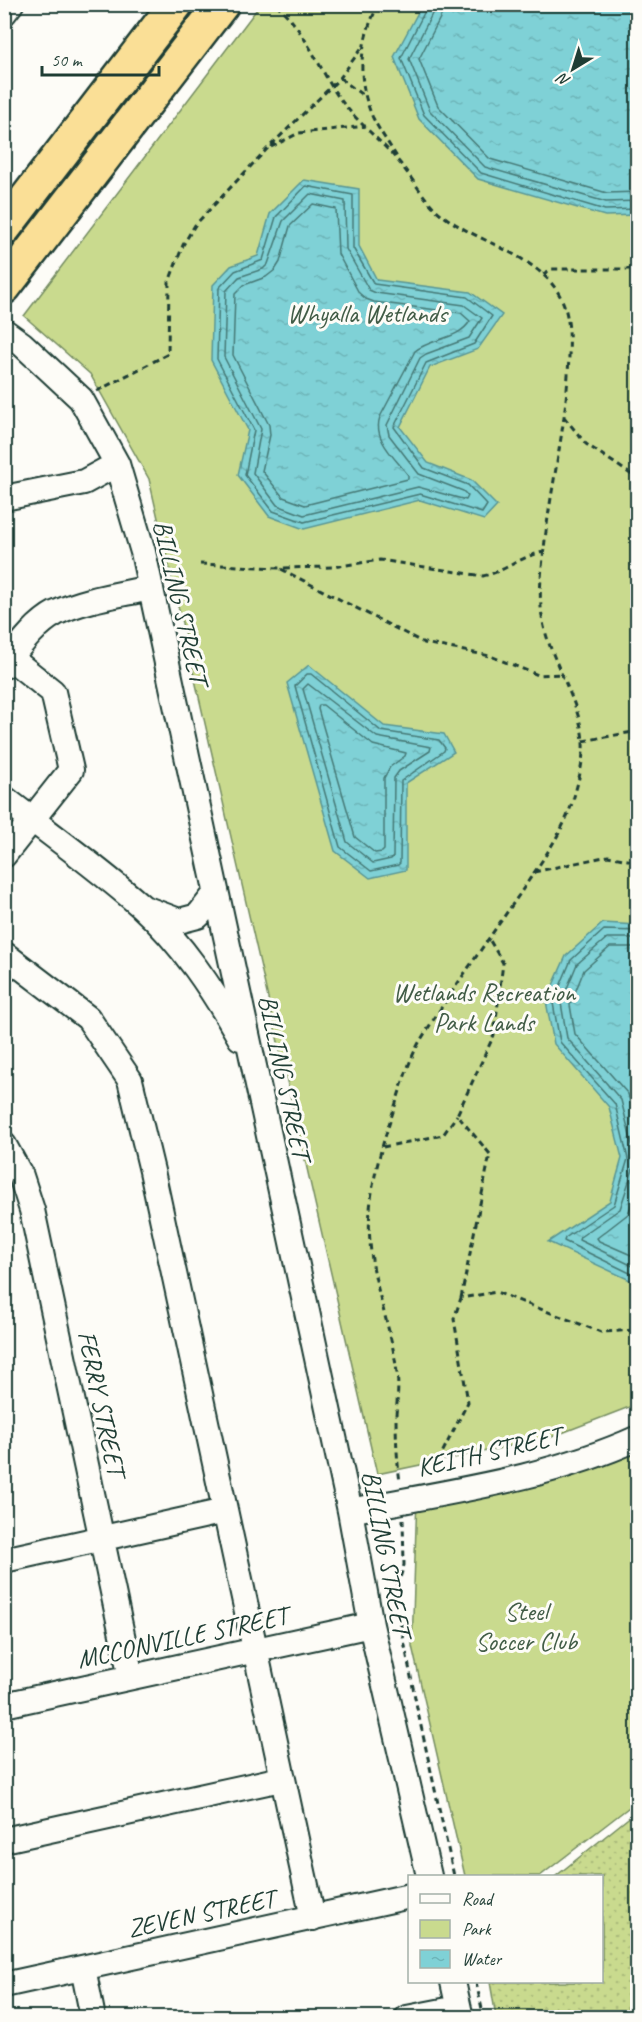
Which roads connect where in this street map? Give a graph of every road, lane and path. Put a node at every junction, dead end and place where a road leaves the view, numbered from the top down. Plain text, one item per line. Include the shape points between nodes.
1 (11, 4) edge
2 (176, 4) edge
3 (222, 4) edge
4 (276, 4) edge
5 (379, 4) edge
6 (4, 12) edge
7 (363, 46) junction
8 (340, 78) junction
9 (332, 87) junction
10 (366, 99) junction
11 (366, 126) junction
12 (267, 149) junction
13 (400, 164) junction
14 (4, 228) edge
15 (638, 269) edge
16 (543, 274) junction
17 (4, 287) edge
18 (4, 332) edge
19 (81, 399) junction
20 (564, 417) junction
21 (117, 464) junction
22 (638, 479) edge
23 (4, 498) edge
24 (544, 552) junction
25 (200, 564) dead end
26 (279, 568) junction
27 (150, 588) junction
28 (7, 659) edge
29 (561, 674) junction
30 (638, 731) edge
31 (583, 741) junction
32 (4, 798) edge
33 (33, 820) junction
34 (4, 855) edge
35 (638, 862) edge
36 (534, 872) junction
37 (216, 893) junction
38 (142, 907) junction
39 (489, 939) junction
40 (4, 954) edge
41 (252, 1059) junction
42 (457, 1115) junction
43 (4, 1145) edge
44 (382, 1147) junction
45 (461, 1298) junction
46 (638, 1330) edge
47 (638, 1438) edge
48 (438, 1461) dead end
49 (402, 1500) junction
50 (350, 1510) junction
51 (225, 1511) junction
52 (102, 1539) junction
53 (4, 1560) edge
54 (371, 1625) junction
55 (255, 1650) junction
56 (130, 1677) junction
57 (4, 1705) edge
58 (282, 1779) junction
59 (6, 1834) edge
60 (429, 1875) edge
61 (454, 1875) edge
62 (408, 1896) edge
63 (313, 1918) junction
64 (83, 1968) junction
65 (453, 1983) edge
66 (476, 1983) edge
67 (4, 1985) edge
68 (460, 2013) edge
69 (93, 2018) edge
70 (407, 2018) edge
71 (484, 2018) edge

1 - 6 street
2 - 14 highway
3 - 17 highway
4 - 9 path via 315,53
5 - 7 path
7 - 8 path
7 - 10 path
8 - 9 path
8 - 10 path
9 - 11 path
9 - 12 path
10 - 13 path
11 - 12 path via 298,133
11 - 13 path
12 - 19 path via 195,225 183,245 169,282 168,354
13 - 16 path via 437,211
15 - 16 path via 552,268
16 - 20 path via 555,286 567,315
18 - 19 street, BILLING STREET
19 - 21 street, BILLING STREET
20 - 22 path via 586,444
20 - 24 path
21 - 23 street via 84,482
21 - 27 street, BILLING STREET
24 - 26 path via 530,554 500,573 483,576 380,560 333,567
24 - 29 path via 542,621
25 - 26 path
26 - 29 path via 424,643 490,656 538,675
27 - 28 street via 86,602 55,614
27 - 37 street, BILLING STREET
28 - 33 street via 52,692 71,771
29 - 31 path
30 - 31 path
31 - 36 path via 572,802
32 - 33 street
33 - 34 street
33 - 38 street
35 - 36 path via 608,856
36 - 39 path
37 - 38 street via 198,916 179,921
37 - 41 street, BILLING STREET
38 - 41 street via 215,994
39 - 42 path via 503,963 494,1035
39 - 44 path via 411,1058
40 - 51 street via 88,1018 130,1080
41 - 50 street, BILLING STREET
42 - 44 path via 443,1135
42 - 45 path via 490,1154
43 - 52 street, FERRY STREET via 21,1176 32,1210
44 - 49 path via 372,1193 370,1246 398,1377 396,1448
45 - 46 path via 496,1292 601,1332
45 - 48 path via 454,1320 468,1402
47 - 49 street, KEITH STREET via 547,1470
49 - 50 street, KEITH STREET
49 - 61 path via 404,1565 395,1594
50 - 54 street, BILLING STREET
51 - 52 street
51 - 55 street
52 - 53 street
52 - 56 street, FERRY STREET
54 - 55 street, MCCONVILLE STREET
54 - 60 street, BILLING STREET
55 - 56 street, MCCONVILLE STREET
55 - 58 street
56 - 57 street, MCCONVILLE STREET
58 - 59 street
58 - 63 street
62 - 63 street, ZEVEN STREET
63 - 64 street, ZEVEN STREET
64 - 67 street, ZEVEN STREET
64 - 69 street
65 - 68 street
66 - 71 path
68 - 70 street

